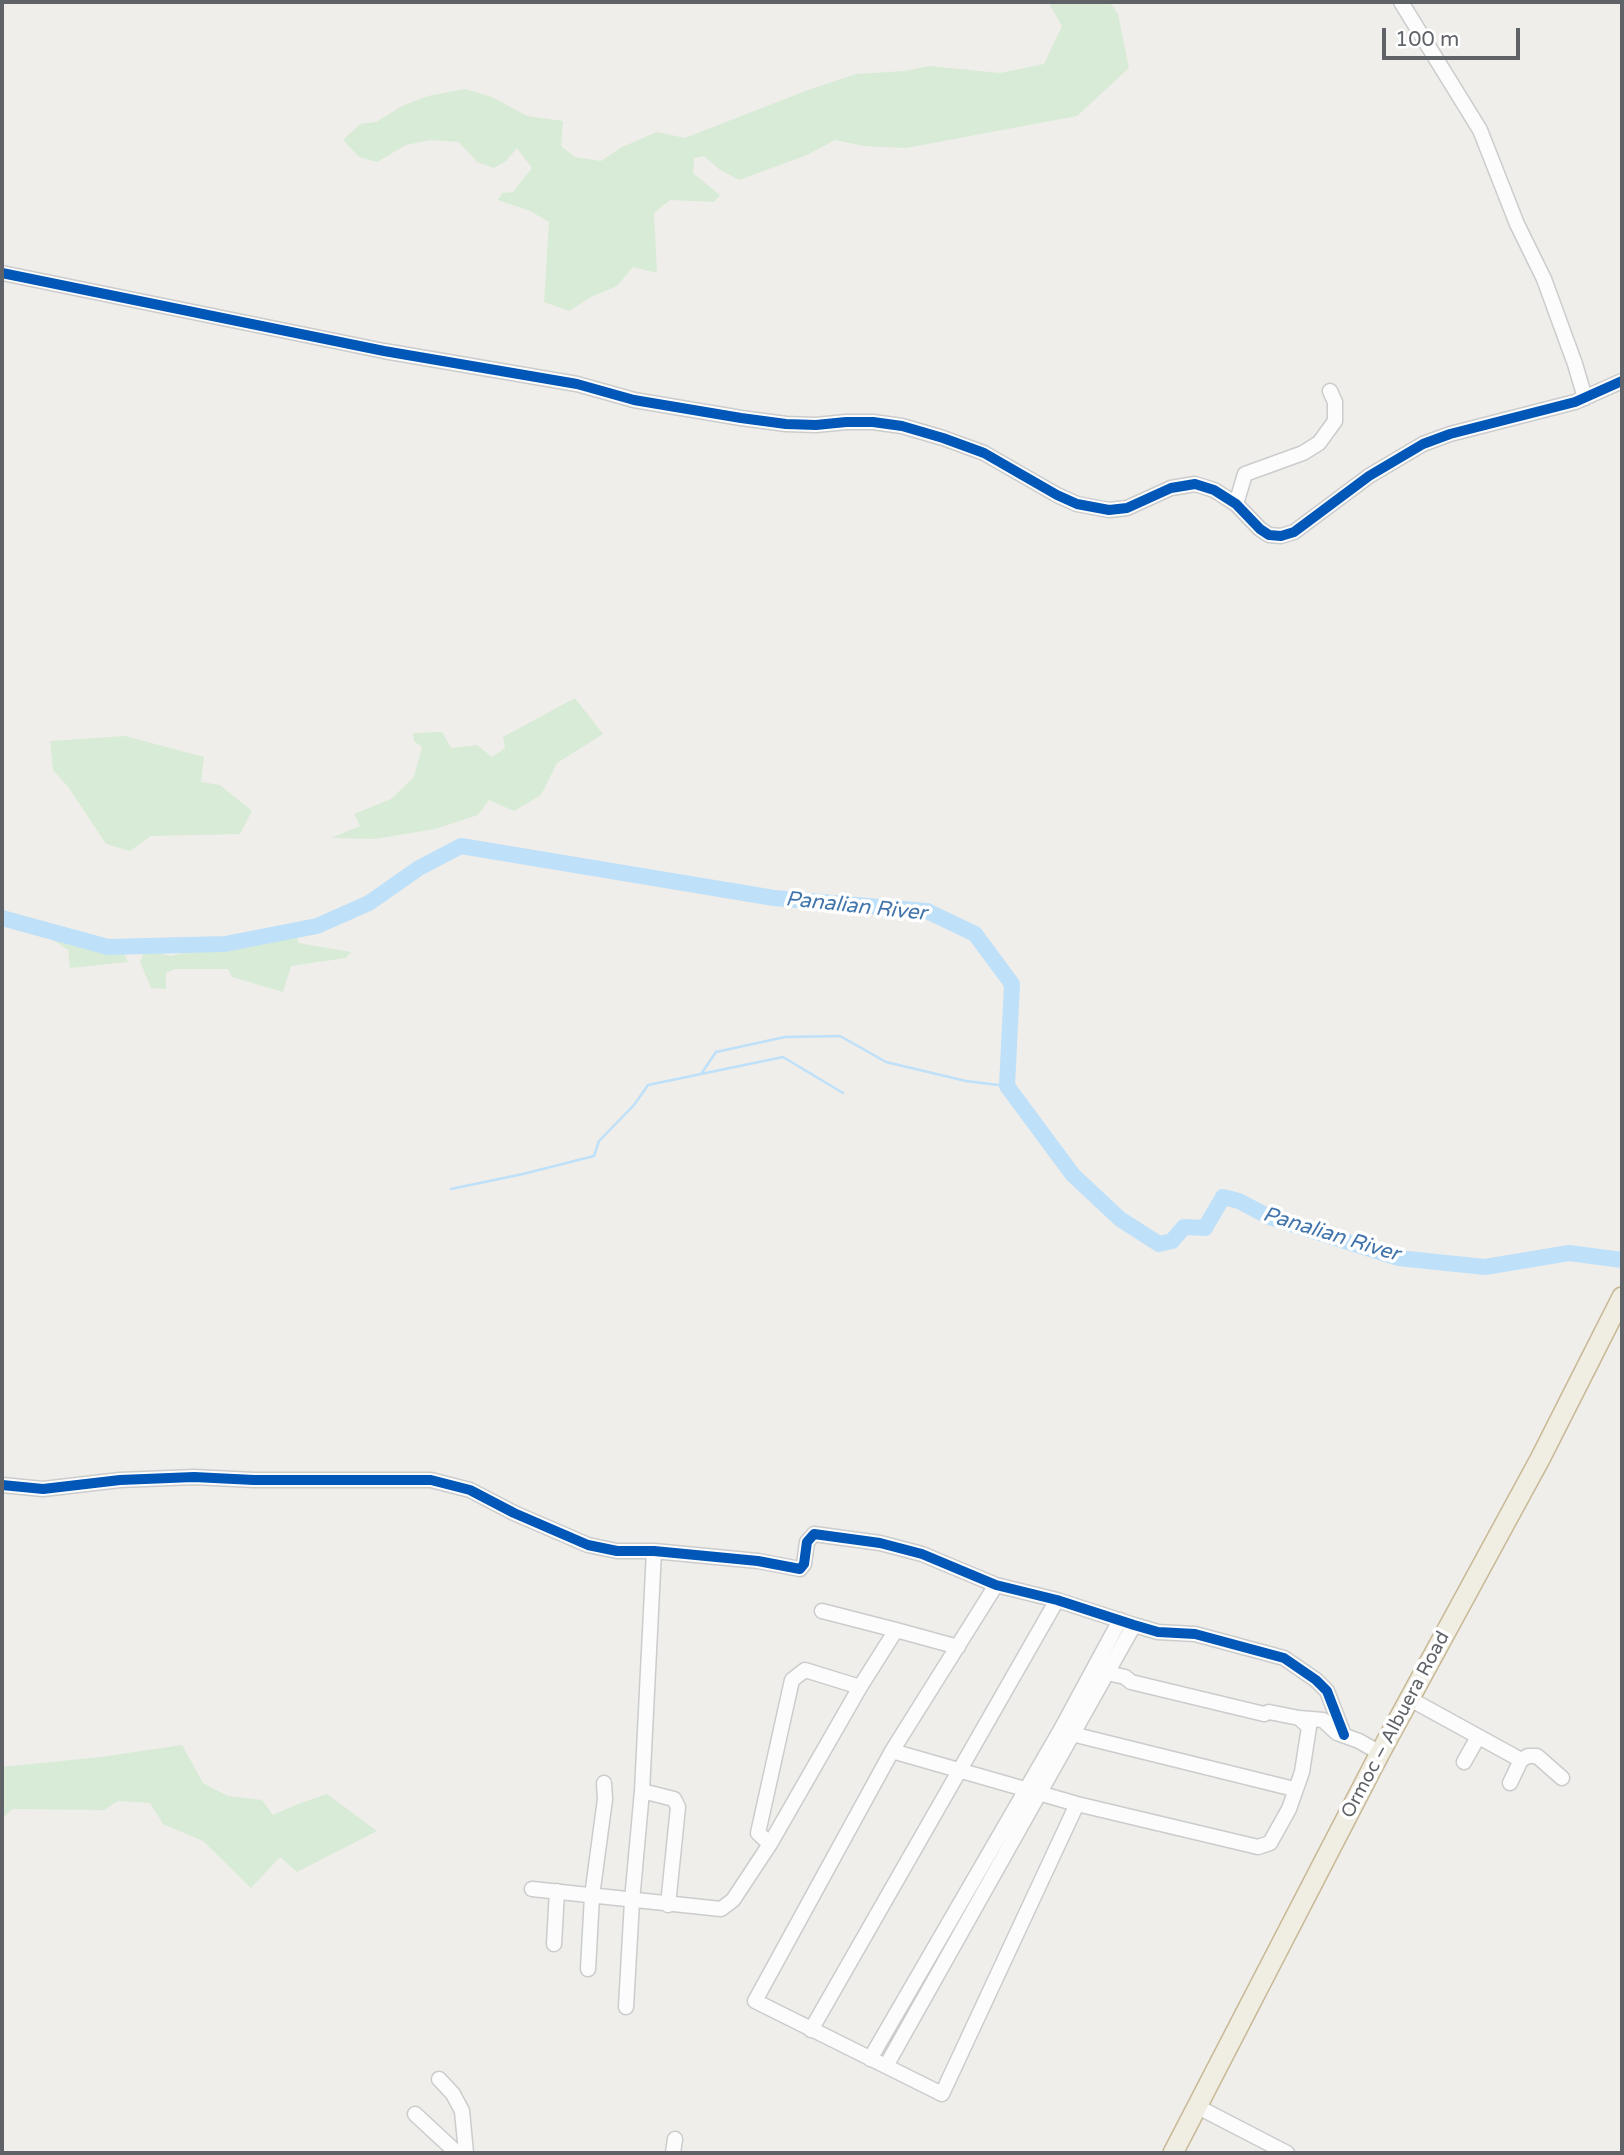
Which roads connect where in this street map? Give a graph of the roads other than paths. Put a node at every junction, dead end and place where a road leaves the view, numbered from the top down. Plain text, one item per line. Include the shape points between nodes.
1 (1401, 2) edge
2 (2, 273) edge
3 (1622, 382) edge
4 (1330, 391) dead end
5 (1585, 398) junction
6 (1236, 504) junction
7 (1622, 1298) edge
8 (1614, 1323) edge
9 (2, 1485) edge
10 (654, 1550) junction
11 (996, 1586) junction
12 (1057, 1600) junction
13 (822, 1611) dead end
14 (1120, 1620) junction
15 (1134, 1625) junction
16 (896, 1630) junction
17 (958, 1647) junction
18 (1108, 1673) junction
19 (860, 1687) junction
20 (1410, 1699) junction
21 (1304, 1723) junction
22 (1072, 1734) junction
23 (1341, 1734) junction
24 (1478, 1737) junction
25 (892, 1751) junction
26 (1380, 1753) junction
27 (1521, 1760) junction
28 (1464, 1762) dead end
29 (960, 1770) junction
30 (1562, 1778) dead end
31 (604, 1783) dead end
32 (1510, 1783) dead end
33 (1294, 1789) junction
34 (1032, 1790) junction
35 (642, 1791) junction
36 (1077, 1804) junction
37 (770, 1844) junction
38 (532, 1889) dead end
39 (556, 1891) junction
40 (592, 1895) junction
41 (632, 1901) junction
42 (668, 1905) junction
43 (554, 1944) dead end
44 (588, 1969) dead end
45 (626, 2007) dead end
46 (811, 2030) junction
47 (870, 2059) junction
48 (886, 2066) junction
49 (439, 2079) dead end
50 (1198, 2107) junction
51 (415, 2114) dead end
52 (457, 2153) edge
53 (466, 2153) edge
54 (1173, 2153) edge
55 (1287, 2153) edge

1 - 5 street via 1479,130 1544,279
2 - 6 street via 714,414 786,424 902,426 984,453 1077,504 1109,510 1127,508 1171,488 1195,485
3 - 5 street
4 - 6 street via 1335,421 1319,443 1245,474
5 - 6 street via 1423,444 1281,536 1260,529
7 - 8 highway, Ormoc – Albuera Road
8 - 20 highway, Ormoc – Albuera Road
9 - 10 street via 43,1489 194,1477 431,1480 470,1490 588,1545 617,1551
10 - 11 street via 800,1569 807,1542 814,1534 824,1535 922,1554
10 - 35 street
11 - 12 street
11 - 17 street
12 - 14 street
12 - 29 street
13 - 16 street
14 - 15 street
14 - 34 street
15 - 18 street
15 - 23 street via 1195,1634 1284,1658 1327,1691
16 - 17 street
16 - 19 street
17 - 25 street
18 - 21 street
18 - 22 street
19 - 37 street
19 - 37 street via 805,1670 792,1680 758,1833
20 - 24 street
20 - 26 highway, Ormoc – Albuera Road
21 - 23 street via 1322,1720
21 - 33 street via 1302,1772
22 - 33 street
22 - 34 street
23 - 26 street
24 - 27 street
24 - 28 street
25 - 29 street
25 - 46 street via 755,2001
26 - 50 highway, Ormoc – Albuera Road
27 - 30 street via 1537,1756
27 - 32 street
29 - 34 street
29 - 46 street
31 - 40 street
33 - 36 street via 1289,1809 1270,1843 1258,1847
34 - 36 street
34 - 47 street
34 - 48 street
35 - 41 street
35 - 42 street via 674,1799 678,1807
36 - 48 street via 942,2094
37 - 42 street via 733,1900 722,1909
38 - 39 street
39 - 40 street
39 - 43 street
40 - 41 street
40 - 44 street
41 - 42 street
41 - 45 street
46 - 47 street
47 - 48 street
49 - 53 street via 462,2111
50 - 54 highway, Ormoc – Albuera Road
50 - 55 street
51 - 52 street

